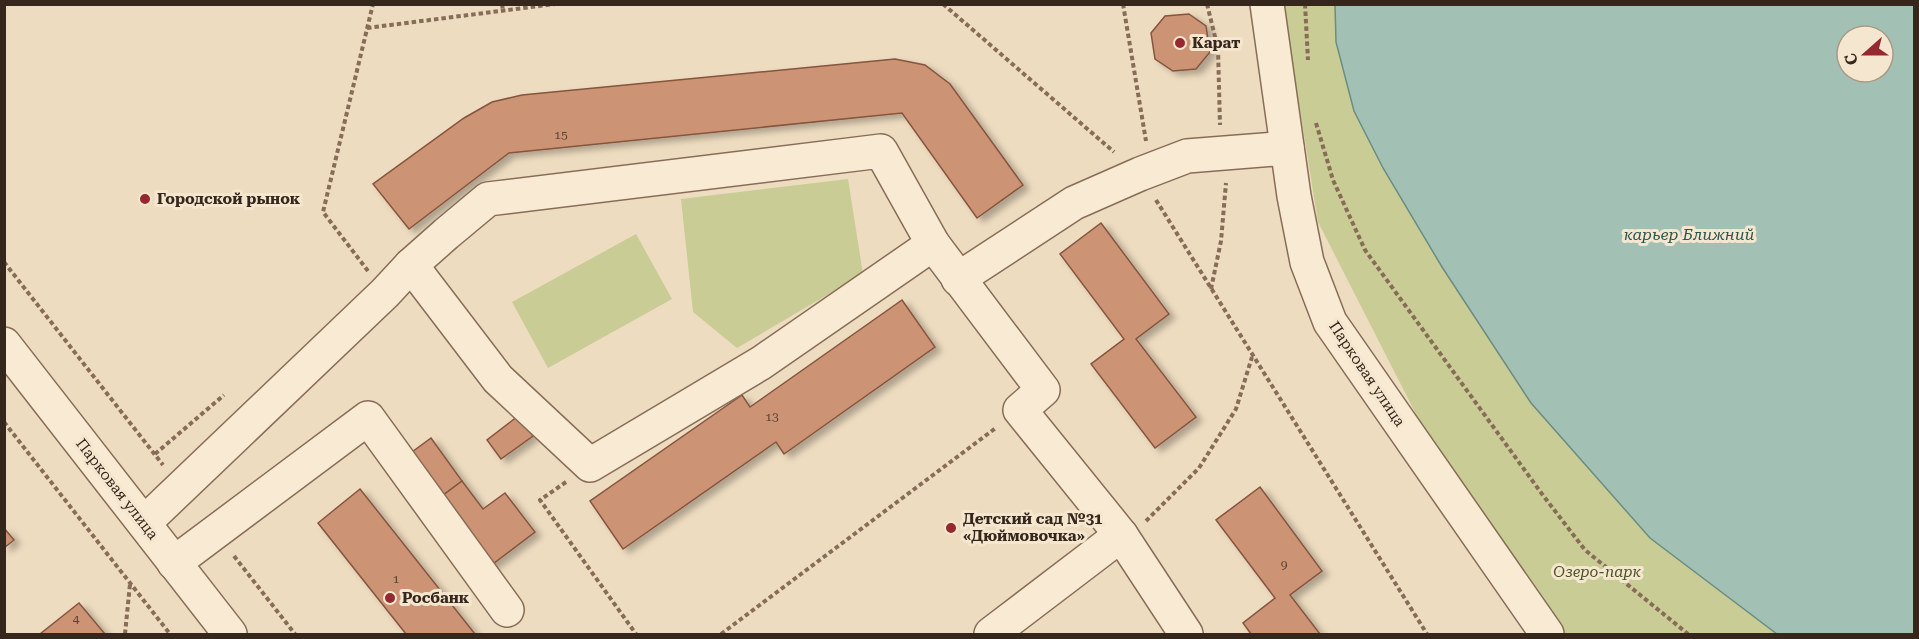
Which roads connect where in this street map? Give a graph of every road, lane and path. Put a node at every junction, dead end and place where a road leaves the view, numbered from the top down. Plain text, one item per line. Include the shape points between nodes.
1 (372, 4) edge
2 (502, 4) edge
3 (555, 4) edge
4 (943, 4) edge
5 (1123, 4) edge
6 (1267, 4) edge
7 (1305, 4) edge
8 (502, 11) junction
9 (367, 28) junction
10 (1308, 69) dead end
11 (1313, 113) dead end
12 (1287, 148) junction
13 (1140, 174) junction
14 (933, 244) junction
15 (4, 262) edge
16 (411, 265) junction
17 (958, 279) junction
18 (385, 293) junction
19 (4, 344) edge
20 (1253, 356) junction
21 (224, 395) dead end
22 (1020, 411) junction
23 (4, 422) edge
24 (154, 454) junction
25 (590, 465) junction
26 (181, 487) junction
27 (144, 523) junction
28 (215, 532) junction
29 (1121, 535) junction
30 (174, 563) junction
31 (130, 584) junction
32 (507, 610) dead end
33 (125, 634) edge
34 (170, 634) edge
35 (230, 634) edge
36 (295, 634) edge
37 (636, 634) edge
38 (721, 634) edge
39 (992, 634) edge
40 (1186, 634) edge
41 (1427, 634) edge
42 (1547, 634) edge
43 (1688, 634) edge

1 - 9 path
2 - 8 path
3 - 8 path
4 - 13 path
5 - 13 path via 1146,139
6 - 12 street, Парковая улица
7 - 10 path
8 - 9 path
9 - 18 path via 323,212
11 - 43 path via 1333,180 1365,250 1586,550
12 - 13 street via 1187,156
12 - 42 street, Парковая улица via 1307,262 1330,322
13 - 17 street via 1074,203
13 - 20 path
14 - 16 street via 881,151 488,199
14 - 17 street
14 - 25 street via 761,363
15 - 24 path
16 - 18 street
16 - 25 street via 498,379
17 - 22 street via 1043,390
18 - 26 street
19 - 27 street, Парковая улица
20 - 29 path via 1236,409 1199,468 1143,523
20 - 41 path
21 - 24 path
22 - 29 street
22 - 38 path
23 - 31 path
24 - 26 path
25 - 37 path via 540,500
26 - 27 street
27 - 30 street, Парковая улица
28 - 30 street
28 - 32 street via 368,418
28 - 36 path
29 - 39 street
29 - 40 street
30 - 35 street, Парковая улица
31 - 33 path
31 - 34 path

